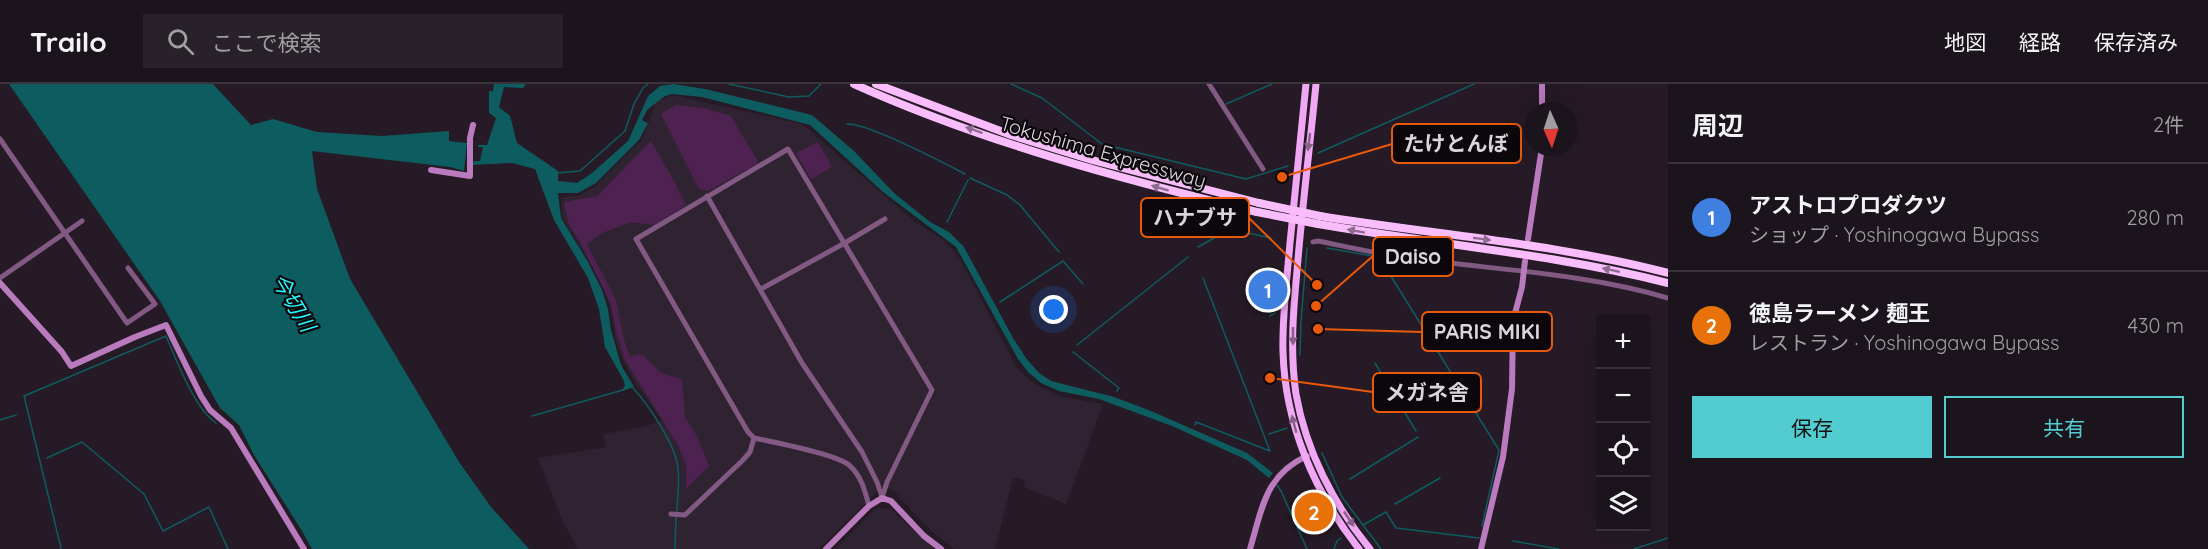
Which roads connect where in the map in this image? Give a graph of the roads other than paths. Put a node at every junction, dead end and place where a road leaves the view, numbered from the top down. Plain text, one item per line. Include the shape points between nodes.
1 (854, 84) edge
2 (876, 84) edge
3 (1209, 84) edge
4 (1306, 84) edge
5 (1316, 84) edge
6 (1542, 84) edge
7 (1542, 102) edge
8 (472, 125) dead end
9 (1, 142) edge
10 (1541, 156) edge
11 (1263, 169) dead end
12 (431, 170) dead end
13 (707, 196) junction
14 (1258, 208) junction
15 (885, 219) dead end
16 (1319, 220) junction
17 (82, 221) dead end
18 (66, 232) junction
19 (1527, 239) dead end
20 (1313, 242) dead end
21 (843, 244) junction
22 (1525, 261) dead end
23 (128, 268) dead end
24 (1524, 271) junction
25 (1668, 273) edge
26 (0, 278) edge
27 (0, 283) edge
28 (1668, 283) edge
29 (761, 289) junction
30 (1668, 298) edge
31 (754, 438) junction
32 (1313, 453) junction
33 (1305, 457) junction
34 (882, 498) junction
35 (869, 506) junction
36 (671, 514) dead end
37 (304, 549) edge
38 (826, 549) edge
39 (941, 549) edge
40 (1250, 549) edge
41 (1359, 549) edge
42 (1370, 549) edge
43 (1481, 549) edge

14 -> 1 highway, Tokushima Expressway via 1169,191 1019,146
2 - 14 highway, Tokushima Expressway via 1011,135
3 - 11 street
33 -> 4 highway via 1287,391 1283,331
5 -> 32 highway via 1292,331 1297,395
6 - 7 main road
8 - 12 main road via 470,176
9 - 18 street
10 - 19 main road
13 - 21 street via 788,149
13 - 29 street
13 - 31 street via 636,239
14 - 16 highway, Tokushima Expressway, bridge
15 - 21 street
16 -> 25 highway, Tokushima Expressway via 1544,248
28 -> 16 highway, Tokushima Expressway via 1542,257 1393,237
17 - 18 street
18 - 23 street via 127,323 154,304
18 - 26 street
20 - 24 street via 1405,258
21 - 29 street
21 - 34 street via 932,390
22 - 24 main road
24 - 30 street via 1612,283
24 - 43 main road via 1512,321 1512,389 1503,457
27 - 37 main road via 71,366 166,325 205,403 231,428
29 - 34 street via 802,363 862,452
31 - 35 street via 848,464 862,483
31 - 36 street via 743,460 685,515
32 - 33 main road
32 -> 42 highway via 1334,497
33 - 40 main road via 1271,483
33 - 41 highway via 1326,500
34 - 35 main road
34 - 39 main road via 891,501
35 - 38 main road

